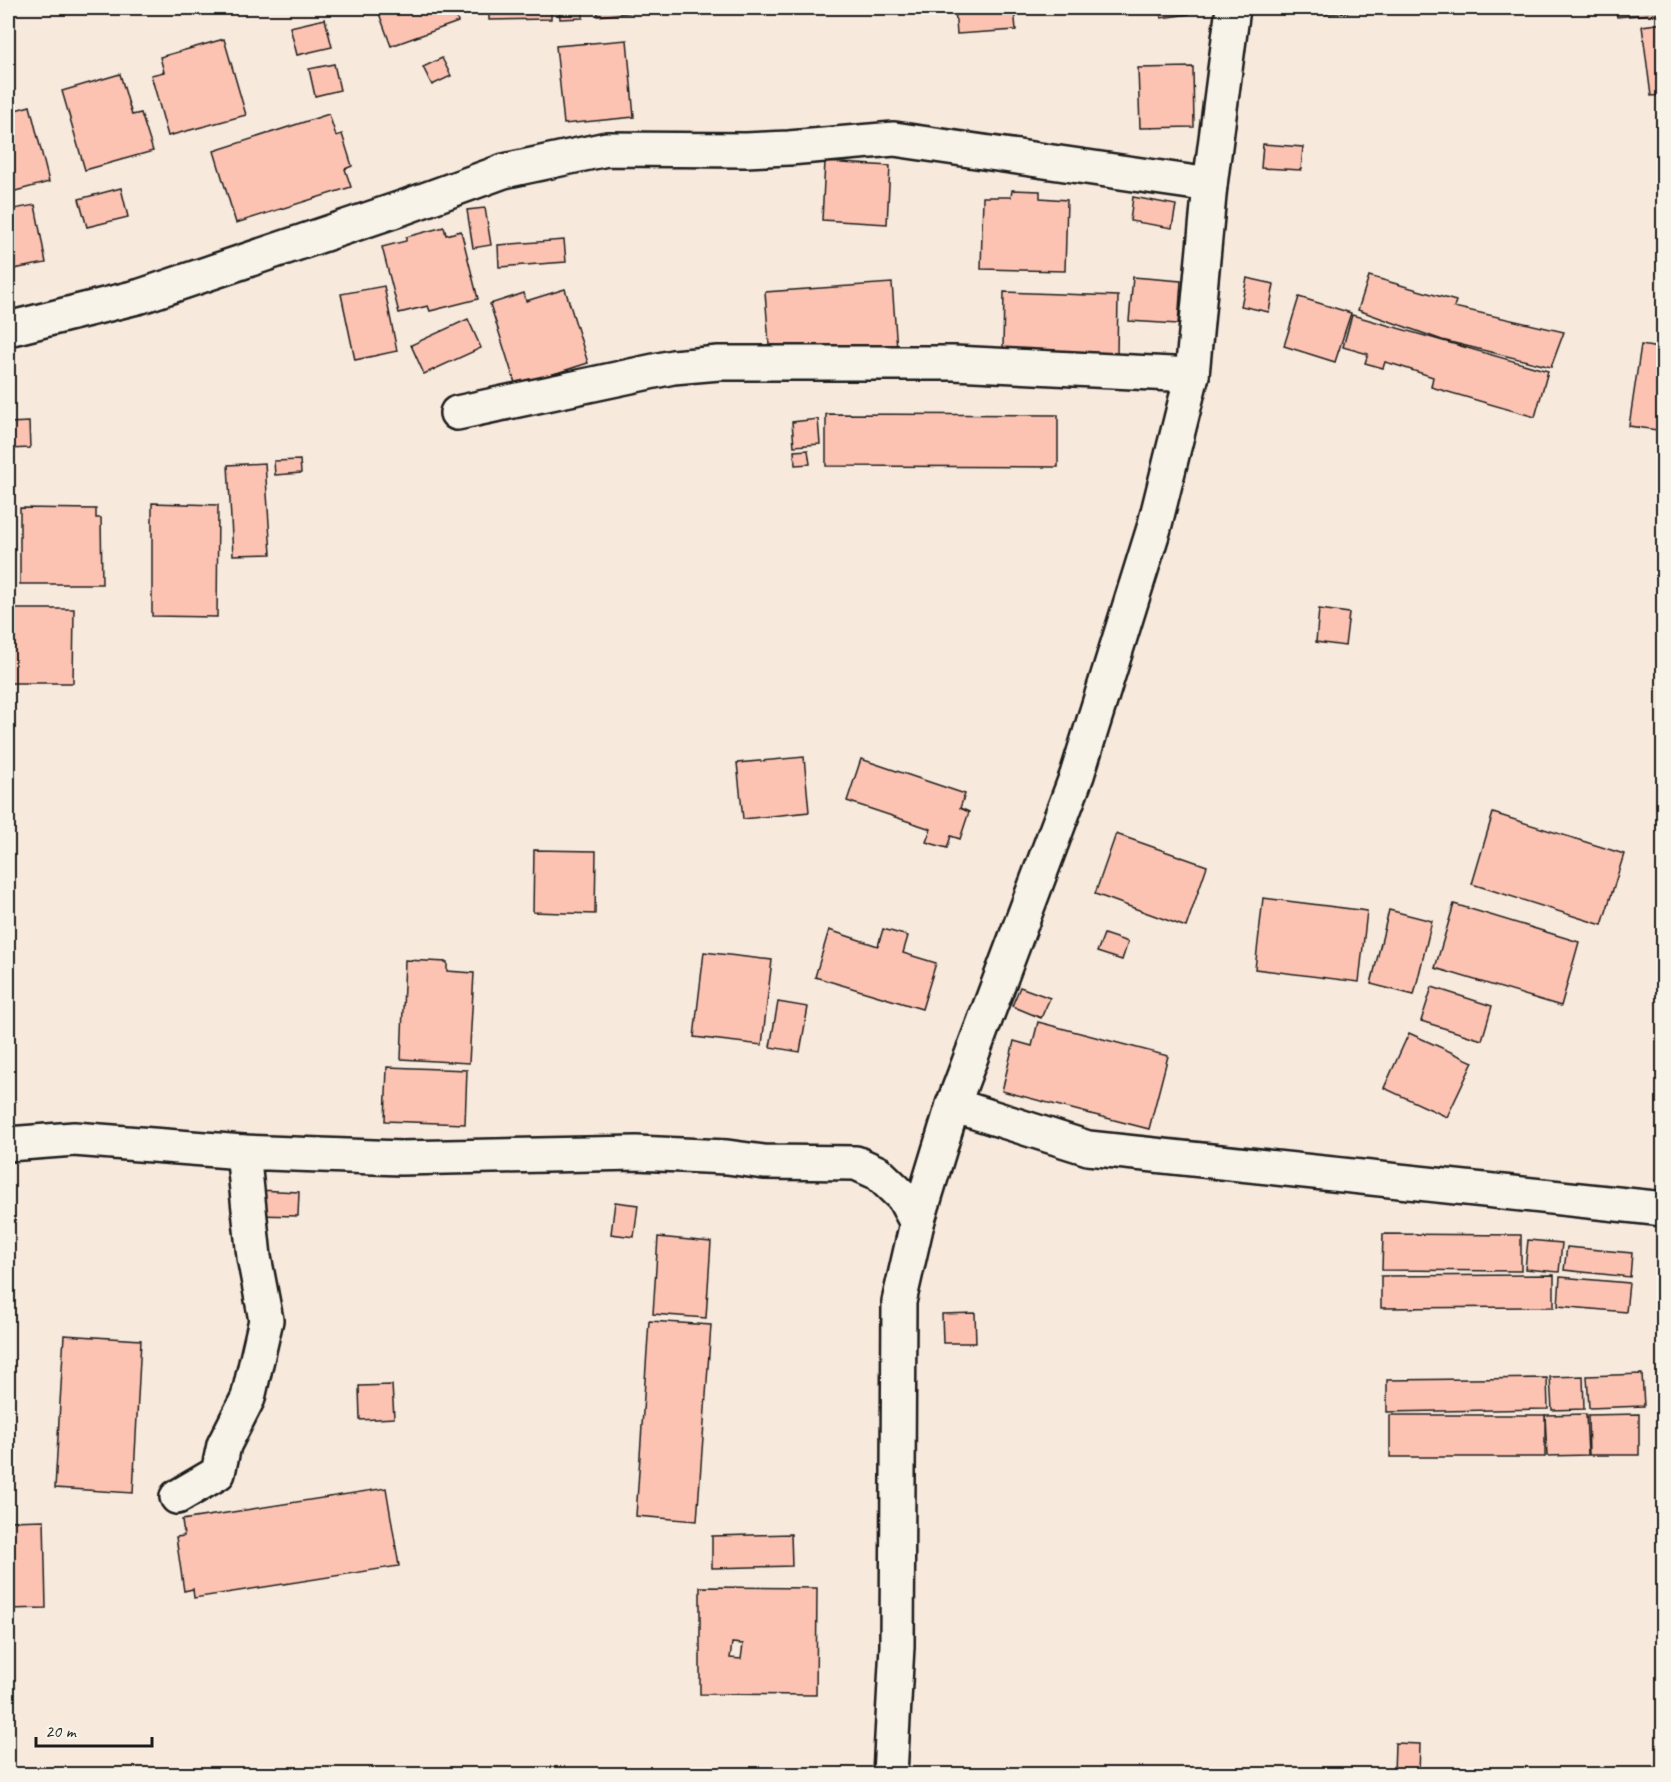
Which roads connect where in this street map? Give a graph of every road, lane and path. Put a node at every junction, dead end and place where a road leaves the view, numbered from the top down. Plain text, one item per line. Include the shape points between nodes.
1 (1233, 8) edge
2 (1210, 185) junction
3 (8, 329) edge
4 (1192, 375) junction
5 (457, 412) dead end
6 (953, 1105) junction
7 (8, 1144) edge
8 (243, 1152) junction
9 (1664, 1209) edge
10 (917, 1223) junction
11 (177, 1497) dead end
12 (890, 1774) edge

1 - 2 street
2 - 3 street via 894,139 746,150 607,149 504,171 141,296
2 - 4 street
4 - 5 street via 954,363 719,363 673,367
4 - 6 street via 1154,528 1077,775
6 - 9 street via 1088,1148
6 - 10 street
7 - 8 street via 74,1139
8 - 10 street via 401,1158 636,1153 764,1162 856,1163 878,1173 903,1197
8 - 11 street via 254,1257 266,1320 248,1398 224,1445 218,1473
10 - 12 street via 900,1302 897,1646

